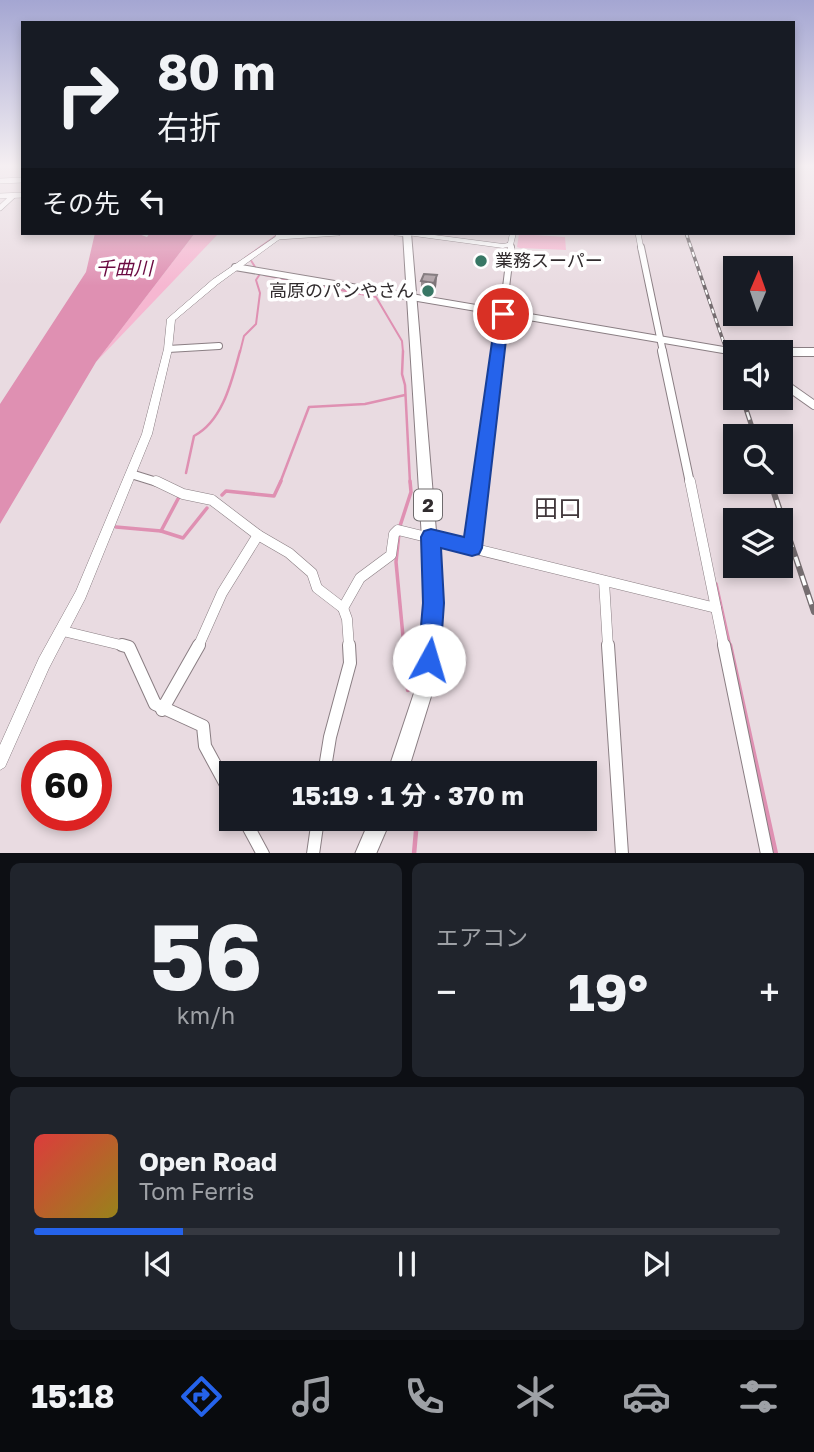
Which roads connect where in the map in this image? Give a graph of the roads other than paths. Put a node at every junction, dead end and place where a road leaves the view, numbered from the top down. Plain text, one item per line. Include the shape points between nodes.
1 (281, 235) edge
2 (404, 235) edge
3 (422, 235) edge
4 (512, 235) edge
5 (638, 235) edge
6 (509, 245) junction
7 (235, 267) junction
8 (412, 299) junction
9 (503, 314) junction
10 (659, 340) junction
11 (219, 346) dead end
12 (168, 349) junction
13 (723, 350) edge
14 (793, 352) edge
15 (814, 352) edge
16 (793, 390) edge
17 (814, 405) edge
18 (131, 474) junction
19 (258, 536) junction
20 (431, 537) junction
21 (472, 548) junction
22 (604, 581) junction
23 (343, 608) junction
24 (716, 608) junction
25 (63, 631) junction
26 (162, 710) junction
27 (326, 761) edge
28 (401, 761) edge
29 (0, 762) edge
30 (219, 772) edge
31 (251, 831) edge
32 (316, 831) edge
33 (375, 831) edge
34 (263, 853) edge
35 (313, 853) edge
36 (365, 853) edge
37 (622, 853) edge
38 (767, 853) edge

1 - 7 street
2 - 8 main road, 2
3 - 6 street
4 - 6 street
5 - 10 street
6 - 9 street
7 - 8 street
7 - 12 street via 174,315
8 - 9 street
8 - 20 main road, 2
9 - 10 street
9 - 21 street
10 - 13 street
10 - 24 street
11 - 12 street
12 - 18 street via 147,434
14 - 15 street
16 - 17 street
18 - 19 street via 212,500
18 - 25 street
19 - 23 street via 297,560 312,573 317,589
19 - 26 street via 222,593 203,639
20 - 21 street
20 - 23 street via 400,530 394,534 391,555 360,578
20 - 28 main road, 2 via 434,603 429,660
21 - 22 street
22 - 24 street
22 - 37 street
23 - 27 street via 350,663
24 - 38 street
25 - 26 street via 130,647 155,704
25 - 29 street
26 - 30 street via 203,726 205,746
31 - 34 street
32 - 35 street
33 - 36 main road

